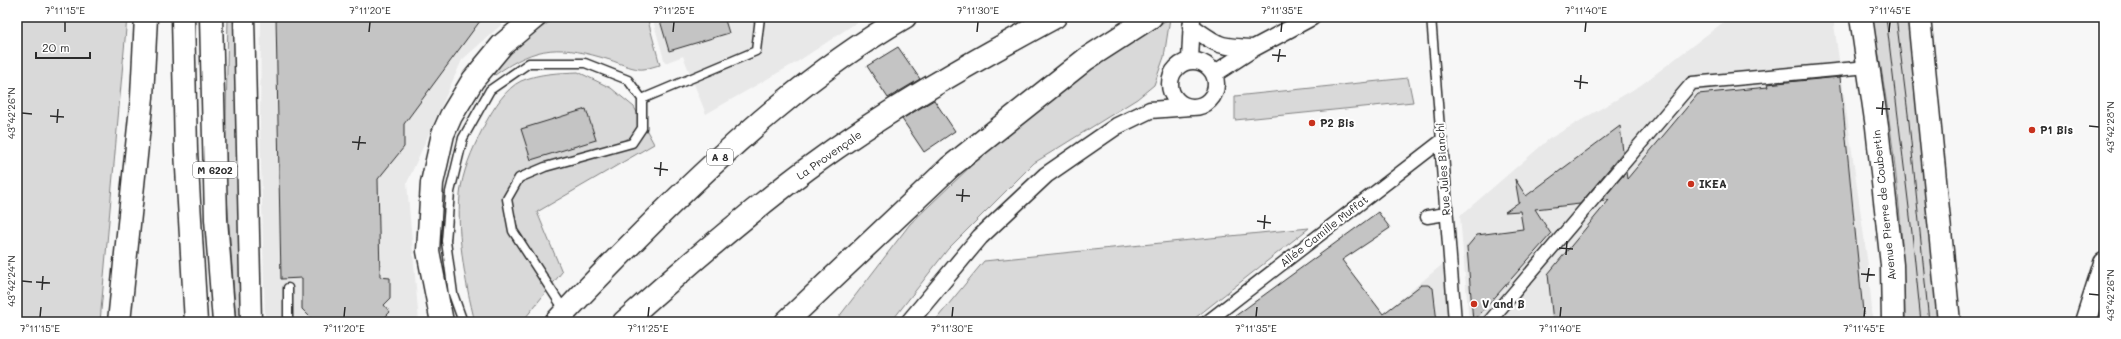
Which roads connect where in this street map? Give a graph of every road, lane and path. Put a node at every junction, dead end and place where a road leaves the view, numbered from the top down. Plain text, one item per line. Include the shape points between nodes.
1 (146, 17) edge
2 (183, 17) edge
3 (212, 17) edge
4 (244, 17) edge
5 (535, 17) edge
6 (760, 17) edge
7 (905, 17) edge
8 (1055, 17) edge
9 (1151, 17) edge
10 (1312, 17) edge
11 (1431, 17) edge
12 (1860, 17) edge
13 (1919, 17) edge
14 (1191, 21) edge
15 (1254, 48) junction
16 (1190, 60) junction
17 (1857, 68) dead end
18 (1214, 74) junction
19 (1169, 82) junction
20 (642, 99) junction
21 (1191, 108) junction
22 (1150, 110) junction
23 (1441, 141) junction
24 (1446, 214) junction
25 (1427, 218) dead end
26 (2104, 263) edge
27 (288, 288) dead end
28 (561, 317) edge
29 (119, 322) edge
30 (196, 322) edge
31 (224, 322) edge
32 (251, 322) edge
33 (288, 322) edge
34 (442, 322) edge
35 (463, 322) edge
36 (624, 322) edge
37 (786, 322) edge
38 (909, 322) edge
39 (1207, 322) edge
40 (1455, 322) edge
41 (1489, 322) edge
42 (1893, 322) edge
43 (1949, 322) edge
44 (2085, 322) edge

1 - 29 main road via 142,97
2 - 30 main road, M 6202 via 187,158
3 - 31 main road, M 6202 via 216,219
4 - 32 street
5 - 34 main road via 502,45 473,80 443,134 432,183 428,252
6 - 20 lane via 756,51
7 - 28 main road, A 8 via 782,102 706,170
8 - 36 main road, La Provençale via 921,93 808,168 694,260
9 - 37 main road via 1086,59 950,167
10 - 15 street
11 - 23 lane, Rue Jules Bianchi
12 - 42 main road, Avenue Pierre de Coubertin via 1891,257
13 - 43 main road
14 - 15 street via 1214,43 1227,47
14 - 16 street
15 - 18 street
16 - 18 street via 1207,65
16 - 19 street via 1176,68
17 - 41 street via 1692,83
18 - 21 street via 1216,86 1212,98
19 - 21 street via 1172,96 1177,102
19 - 22 street
20 - 28 lane via 642,128 632,142 545,167 519,178 507,199 513,231
20 - 35 lane via 628,80 584,64 529,62 490,90 463,138 450,192 446,241 453,294
21 - 22 street
22 - 38 street via 1117,126 1046,175 980,237
23 - 24 street, Rue Jules Bianchi
23 - 39 street, Allée Camille Muffat
24 - 25 street
24 - 40 street, Rue Jules Bianchi
26 - 44 street
27 - 33 lane

